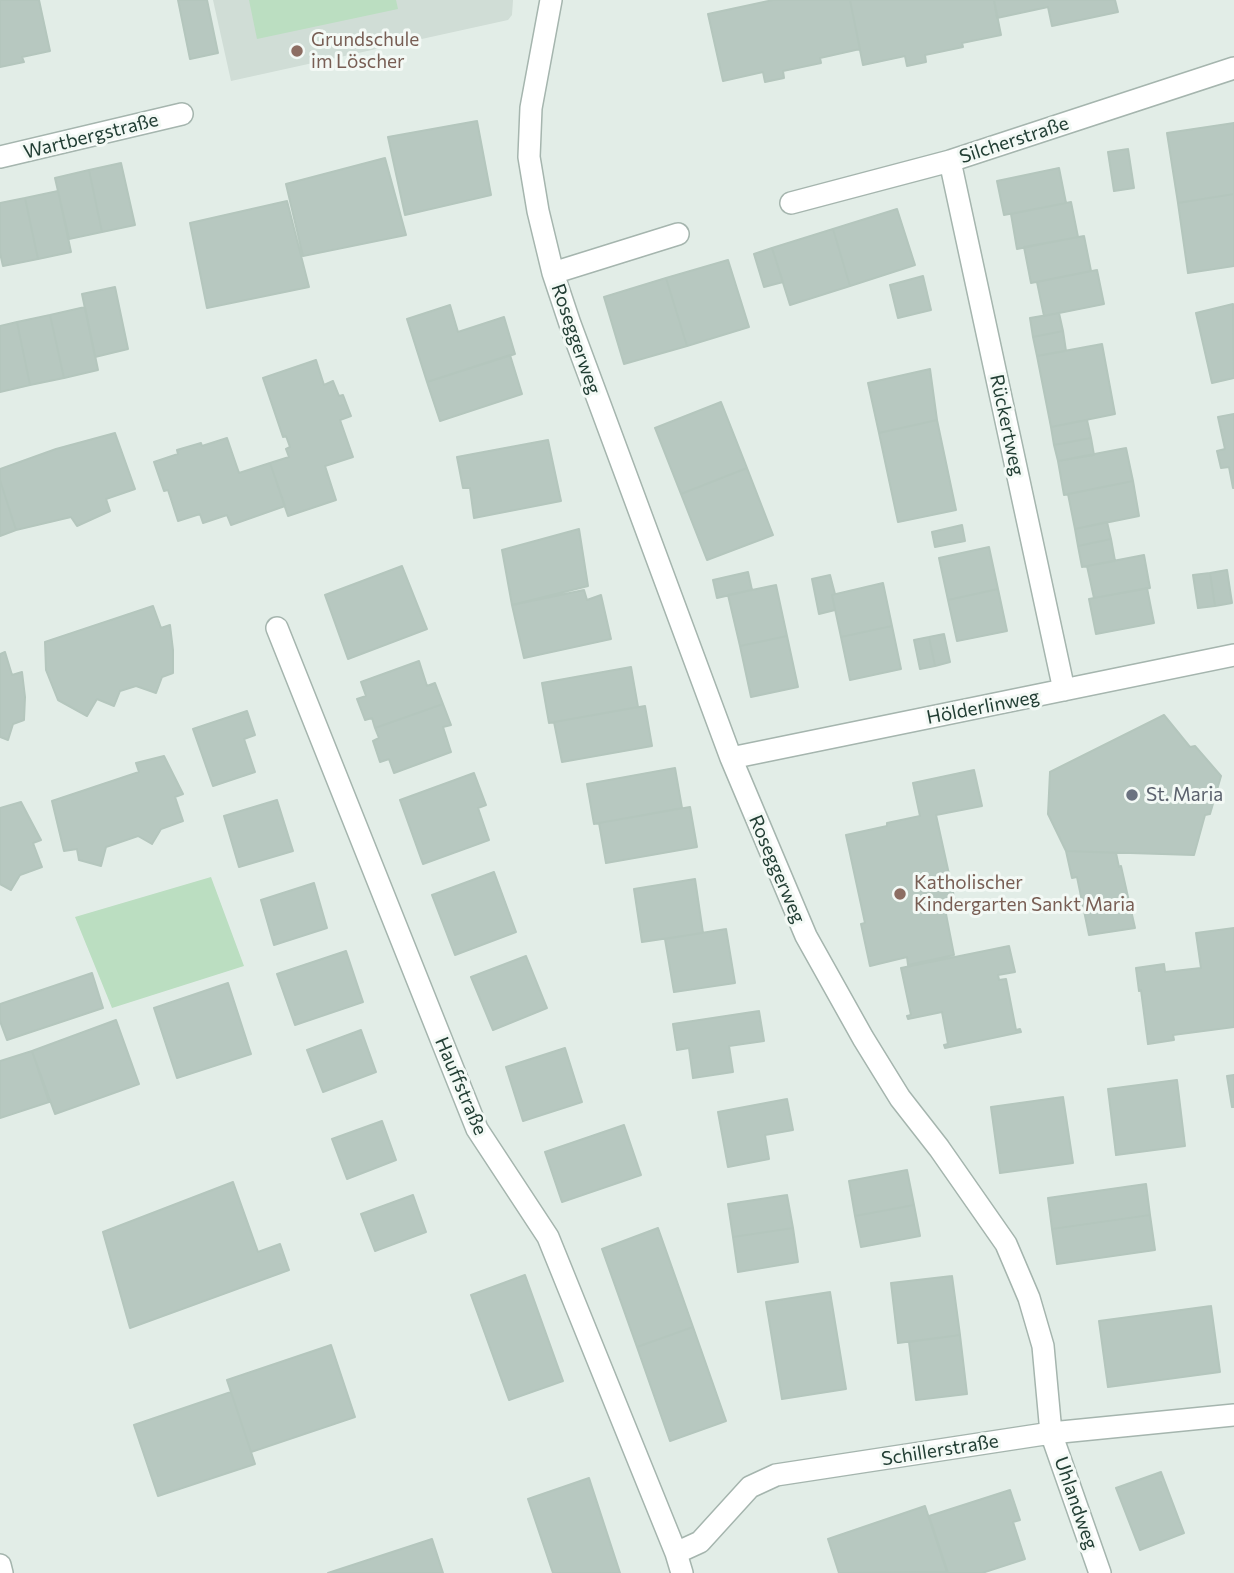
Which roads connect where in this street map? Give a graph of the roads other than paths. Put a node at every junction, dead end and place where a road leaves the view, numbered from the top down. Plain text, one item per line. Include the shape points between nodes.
1 (551, 0) edge
2 (1234, 68) edge
3 (182, 114) dead end
4 (0, 157) edge
5 (950, 160) junction
6 (791, 203) dead end
7 (678, 234) dead end
8 (553, 273) junction
9 (277, 628) dead end
10 (1234, 655) edge
11 (1064, 690) junction
12 (731, 758) junction
13 (1234, 1415) edge
14 (1051, 1433) junction
15 (679, 1563) edge
16 (0, 1565) edge
17 (2, 1573) edge
18 (1100, 1573) edge

1 - 8 street, Roseggerweg via 531,108 529,157
2 - 5 street, Silcherstraße
3 - 4 street, Wartbergstraße
5 - 6 street, Silcherstraße
5 - 11 street, Rückertweg
7 - 8 street
8 - 12 street, Roseggerweg
9 - 15 street, Hauffstraße via 477,1129 548,1237
10 - 11 street, Hölderlinweg
11 - 12 street, Hölderlinweg
12 - 14 street, Roseggerweg via 806,936 850,1015 900,1098 1006,1244 1043,1346
13 - 14 street, Schillerstraße
14 - 15 street, Schillerstraße via 776,1475 750,1487
14 - 18 street, Uhlandweg
16 - 17 street

